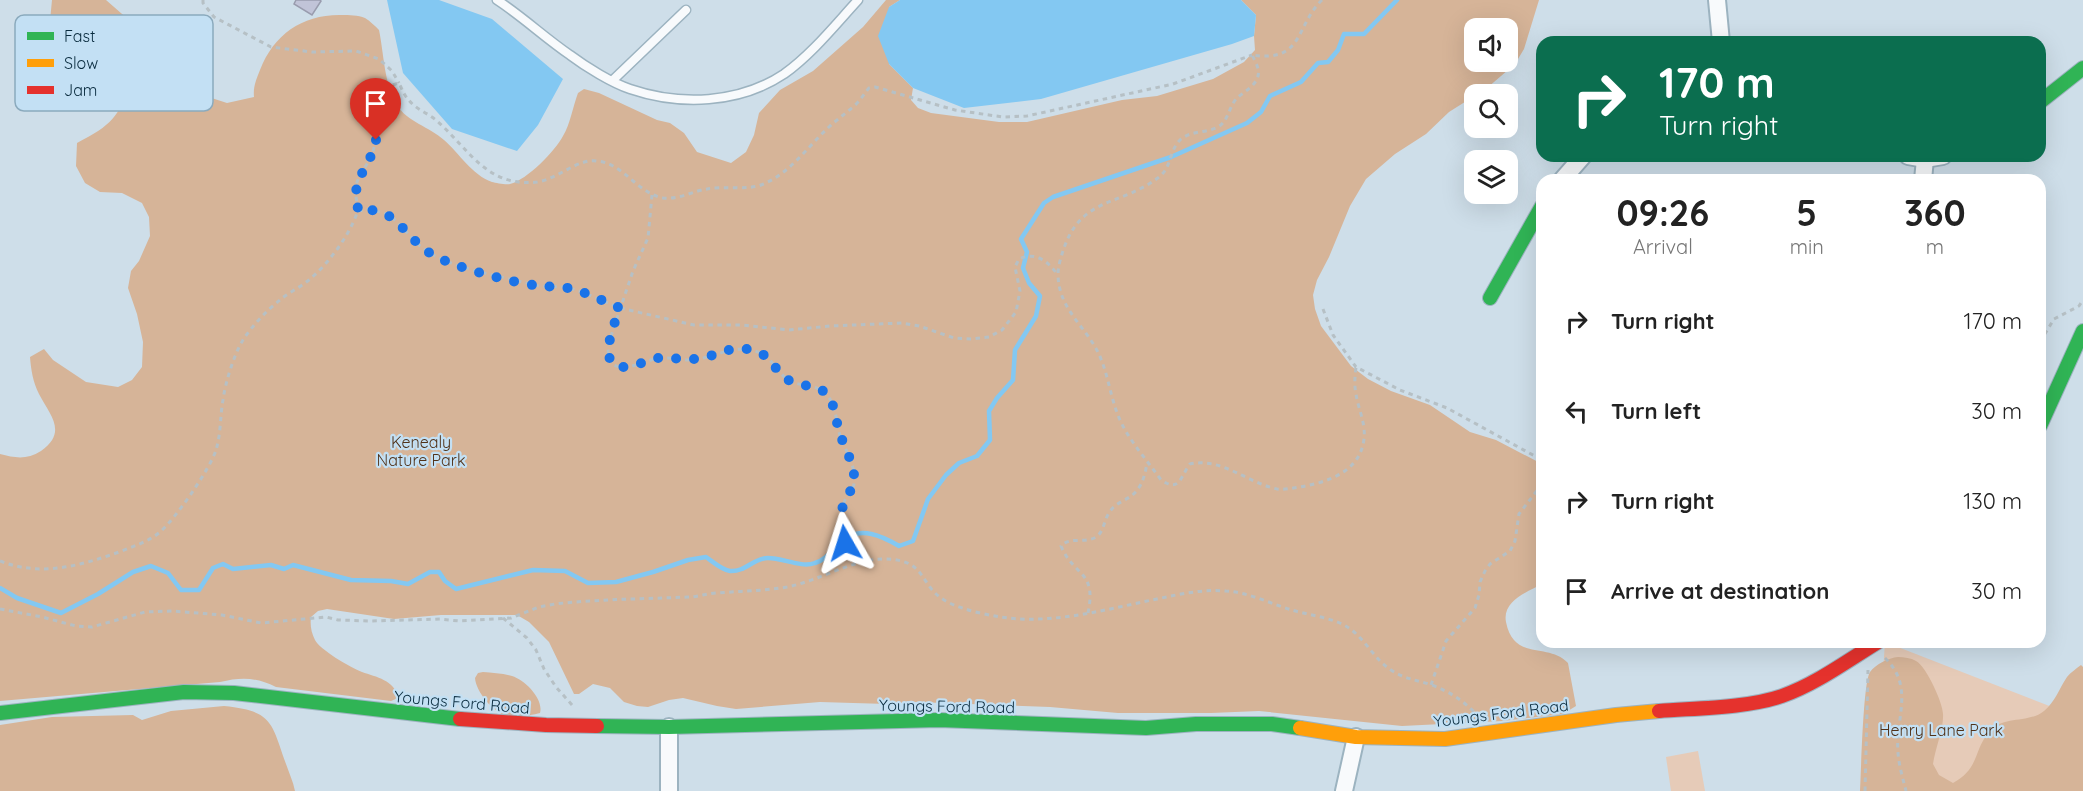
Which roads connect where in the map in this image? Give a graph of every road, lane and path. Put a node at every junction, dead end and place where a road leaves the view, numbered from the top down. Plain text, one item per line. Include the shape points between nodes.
1 (203, 0) edge
2 (497, 0) edge
3 (858, 0) edge
4 (1322, 0) edge
5 (1717, 0) edge
6 (686, 10) dead end
7 (212, 15) edge
8 (213, 16) edge
9 (1720, 36) edge
10 (1252, 55) junction
11 (2083, 68) edge
12 (613, 80) junction
13 (399, 83) junction
14 (2046, 97) edge
15 (1578, 162) edge
16 (1567, 174) edge
17 (651, 195) junction
18 (358, 211) junction
19 (1536, 217) edge
20 (1058, 276) junction
21 (1490, 298) dead end
22 (2083, 300) edge
23 (620, 308) junction
24 (1323, 309) dead end
25 (2083, 331) edge
26 (2046, 332) edge
27 (1356, 367) junction
28 (2046, 413) edge
29 (1536, 457) edge
30 (1148, 462) junction
31 (1536, 492) edge
32 (0, 561) edge
33 (856, 565) junction
34 (0, 609) edge
35 (1088, 613) junction
36 (504, 618) junction
37 (1870, 648) edge
38 (1873, 648) edge
39 (1875, 648) edge
40 (1431, 685) junction
41 (0, 713) edge
42 (578, 725) junction
43 (669, 727) junction
44 (1490, 733) junction
45 (1356, 737) junction
46 (669, 791) edge
47 (1344, 791) edge
48 (1865, 791) edge
49 (1906, 791) edge

1 - 7 path
2 - 12 lane via 570,56
3 - 12 lane via 808,54 756,89 725,98 695,100 659,97
4 - 10 path via 1295,44 1281,54
5 - 9 street
6 - 12 lane
8 - 13 path via 271,47 312,52 356,51 379,59
10 - 17 path via 1173,84 1027,116 955,110 869,88 804,154 760,186 712,188 671,198
10 - 20 path via 1258,76 1235,101 1224,122 1217,128 1183,137 1176,144 1166,171 1157,179 1098,205 1082,217 1066,241
11 - 14 street
13 - 17 path via 412,105 435,119 471,157 494,173 539,182 596,160 615,168
13 - 18 path via 386,89 379,104 376,140 356,185
15 - 16 street
17 - 23 path via 648,238
18 - 23 path via 369,209 390,215 420,246 453,264 539,286 566,287
18 - 32 path via 334,254 310,280 274,306 244,339 227,381 219,438 210,465 159,532 135,546 66,568 31,569
19 - 21 street
20 - 23 path via 1044,259 1019,259 1015,267 1020,291 1016,312 1002,330 972,339 954,338 902,323 771,329 694,325
20 - 30 path via 1065,304 1101,359 1121,421
22 - 26 path via 2054,319
23 - 33 path via 608,349 616,366 632,366 656,358 703,358 734,348 746,349 768,356 790,382 814,386 829,398 855,484 845,499 841,524
24 - 27 path via 1333,335
25 - 28 street
27 - 29 path via 1447,408
27 - 30 path via 1354,380 1364,439 1353,465 1331,479 1278,489 1216,466 1195,463 1173,486 1161,480
30 - 35 path via 1140,486 1113,508 1095,538 1068,541 1061,546 1088,583
31 - 40 path via 1519,514 1510,550 1485,571 1475,608 1446,641
33 - 35 path via 885,559 902,561 914,566 942,599 991,614 1048,620
33 - 36 path via 788,587 555,604
34 - 36 path via 92,627 145,612 172,610 261,623 326,617 393,621
35 - 40 path via 1208,590 1229,591 1348,627 1388,668
36 - 42 path via 536,650 556,687 573,705
37 - 44 street, Youngs Ford Road via 1807,685 1758,702 1616,715
38 - 48 path
39 - 49 path via 1900,678 1898,753
40 - 44 path via 1461,699
41 - 42 street, Youngs Ford Road via 184,692 224,693 439,718
42 - 43 street, Youngs Ford Road
43 - 45 street, Youngs Ford Road via 939,720 1146,728 1272,724
43 - 46 street
44 - 45 street, Youngs Ford Road via 1444,739
45 - 47 street

